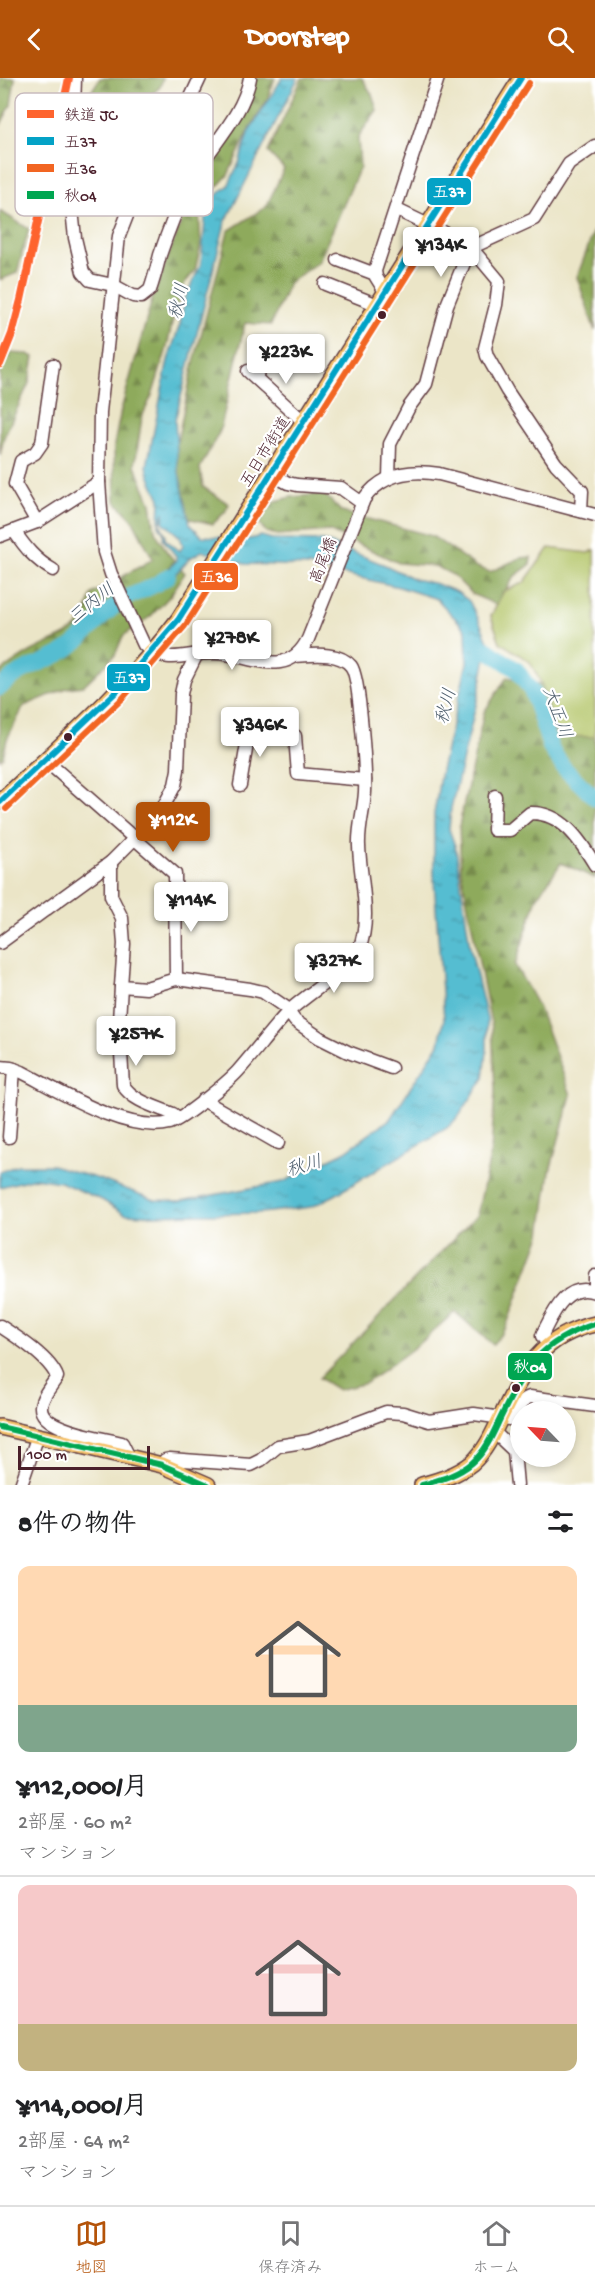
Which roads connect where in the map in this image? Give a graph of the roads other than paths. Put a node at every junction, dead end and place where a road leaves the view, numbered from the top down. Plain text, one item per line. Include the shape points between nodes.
1 (75, 78) edge
2 (200, 78) edge
3 (250, 78) edge
4 (438, 78) edge
5 (521, 78) edge
6 (74, 93) edge
7 (193, 93) edge
8 (213, 145) edge
9 (595, 146) edge
10 (397, 210) junction
11 (73, 216) edge
12 (127, 216) edge
13 (173, 216) edge
14 (429, 224) junction
15 (473, 250) junction
16 (338, 260) dead end
17 (375, 274) junction
18 (325, 284) dead end
19 (113, 285) junction
20 (382, 299) junction
21 (265, 350) dead end
22 (53, 365) dead end
23 (304, 422) junction
24 (271, 474) junction
25 (389, 478) junction
26 (99, 482) junction
27 (362, 503) junction
28 (581, 511) junction
29 (595, 515) edge
30 (37, 522) junction
31 (14, 531) junction
32 (0, 536) edge
33 (53, 570) dead end
34 (153, 653) junction
35 (197, 654) junction
36 (295, 656) junction
37 (45, 760) junction
38 (365, 780) junction
39 (240, 785) dead end
40 (495, 796) dead end
41 (0, 802) edge
42 (134, 839) junction
43 (111, 862) junction
44 (595, 865) edge
45 (0, 943) edge
46 (176, 979) junction
47 (121, 986) junction
48 (288, 1013) junction
49 (0, 1067) edge
50 (391, 1068) dead end
51 (14, 1069) junction
52 (203, 1100) junction
53 (178, 1118) junction
54 (9, 1137) dead end
55 (278, 1143) dead end
56 (595, 1276) edge
57 (595, 1286) edge
58 (595, 1292) edge
59 (595, 1324) edge
60 (0, 1326) edge
61 (548, 1345) junction
62 (595, 1406) edge
63 (501, 1418) junction
64 (0, 1427) edge
65 (494, 1432) junction
66 (38, 1435) junction
67 (129, 1457) junction
68 (162, 1466) junction
69 (182, 1479) edge
70 (21, 1485) edge
71 (208, 1485) edge
72 (422, 1485) edge
73 (517, 1485) edge

1 - 6 street
2 - 7 street
3 - 8 street via 238,110
4 - 10 street
5 - 14 main road, 五日市街道
9 - 15 street via 569,164 534,219
10 - 14 street
10 - 17 street
11 - 19 street via 85,277
12 - 19 street via 118,243
13 - 19 street via 150,290 141,297 133,296
14 - 15 street
14 - 20 main road, 五日市街道
15 - 25 street via 447,305 426,384 390,444
15 - 28 street via 499,281 485,348 487,356 556,464 582,491
16 - 17 street
17 - 20 street
18 - 20 street
19 - 26 street via 99,419
20 - 23 main road, 五日市街道
21 - 23 street via 252,374
22 - 30 street via 42,443 35,453 21,461 15,484
23 - 24 main road, 五日市街道
24 - 27 street via 297,485 341,488
24 - 34 main road, 五日市街道
25 - 27 street via 372,489
25 - 28 street via 413,471 439,474
26 - 30 street
26 - 34 street via 103,547 144,645
27 - 36 street, 高尾橋 via 306,644
28 - 29 street
30 - 31 street
31 - 32 street
31 - 33 street via 31,555
34 - 35 street via 171,658
34 - 37 main road
35 - 36 street via 221,653 268,663
35 - 42 street via 181,694 175,785 160,813
36 - 38 street via 339,658 352,668 362,726
37 - 41 main road
37 - 42 street
38 - 39 street via 298,774 295,736 249,728
38 - 48 street via 358,843 365,921 358,952
40 - 44 street via 494,830 510,830 530,813 543,813 577,837
42 - 43 street
42 - 46 street via 175,874
43 - 45 street
43 - 47 street via 111,896 122,918
46 - 47 street via 146,988
46 - 48 street via 250,988 263,992
47 - 53 street via 123,1085 135,1097
48 - 50 street via 326,1041
48 - 52 street via 236,1073
49 - 51 street
51 - 53 street via 118,1119 161,1124
51 - 54 street
52 - 53 street
52 - 55 street
56 - 57 street
58 - 61 street via 576,1290 562,1300 542,1336
59 - 61 main road
60 - 67 street via 55,1371 57,1377 41,1403 45,1417 65,1429 122,1443
61 - 63 main road via 523,1373
62 - 63 street via 530,1396 511,1418
63 - 65 main road
63 - 68 street via 474,1414 429,1421 386,1412 309,1441 278,1446 251,1465 170,1459
64 - 66 main road
65 - 72 main road via 466,1468
65 - 73 street via 514,1451
66 - 67 main road
66 - 70 street
67 - 68 main road
68 - 69 main road
69 - 71 main road

